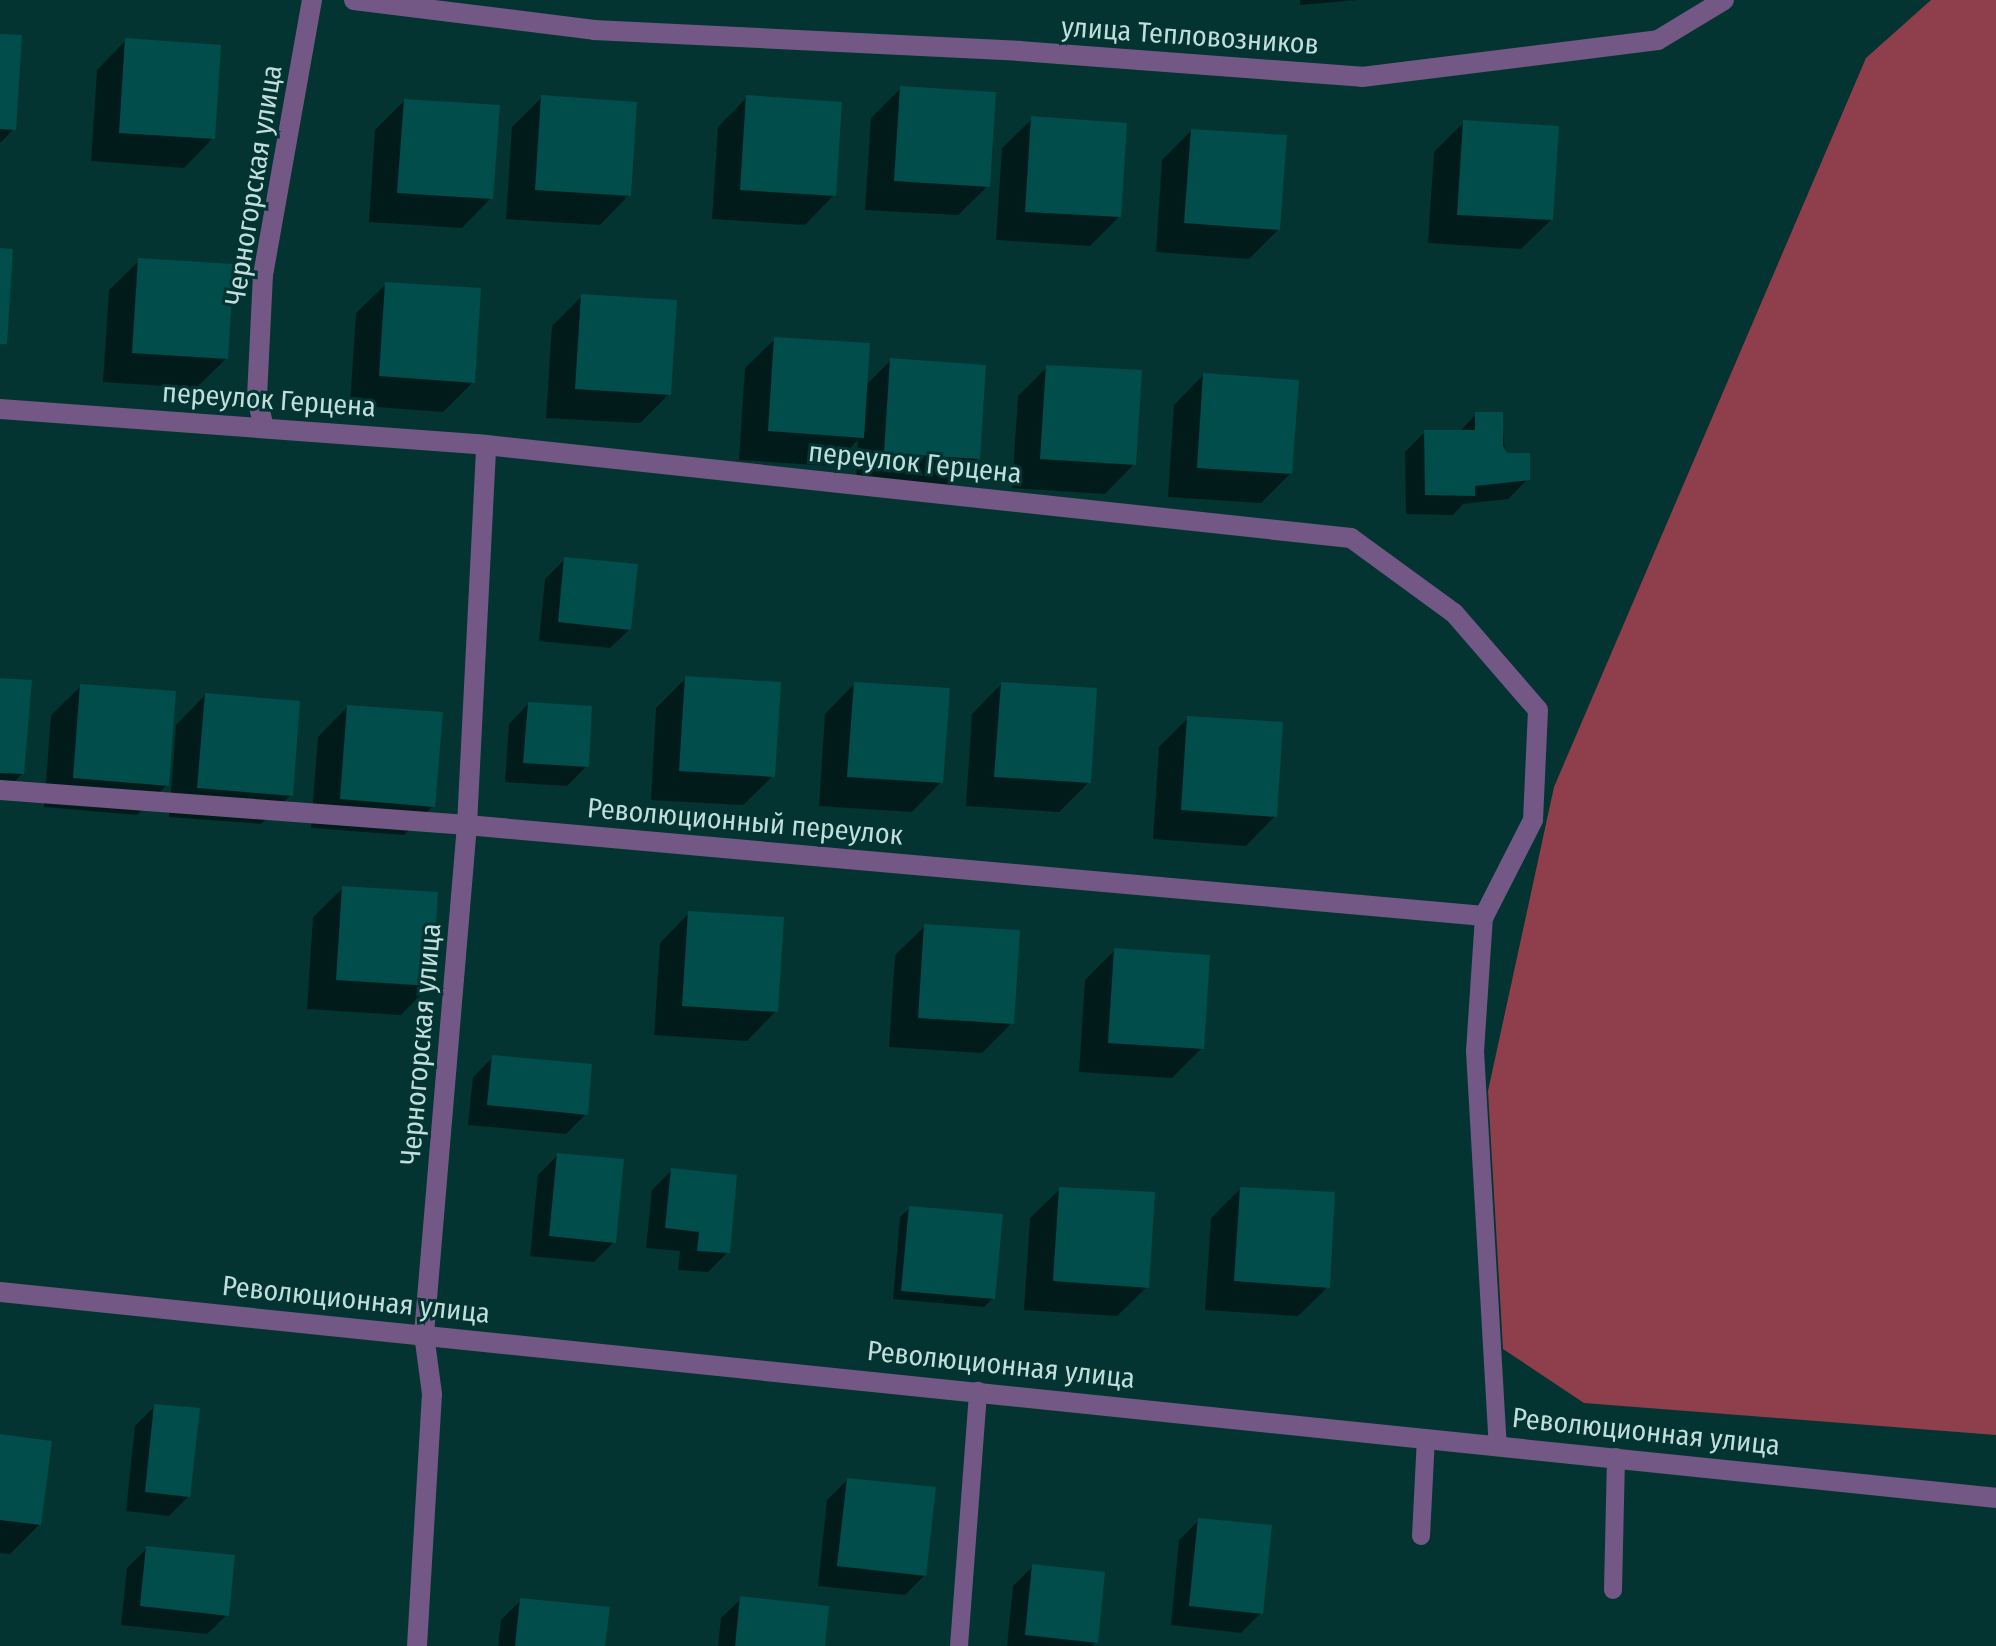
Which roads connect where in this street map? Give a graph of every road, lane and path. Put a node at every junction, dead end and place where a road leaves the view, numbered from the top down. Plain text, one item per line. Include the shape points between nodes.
1 (312, 0) edge
2 (354, 0) edge
3 (1724, 0) edge
4 (0, 409) edge
5 (264, 428) junction
6 (486, 445) junction
7 (0, 790) edge
8 (467, 825) junction
9 (1484, 916) junction
10 (0, 1292) edge
11 (424, 1334) junction
12 (978, 1391) junction
13 (1426, 1438) junction
14 (1498, 1446) junction
15 (1616, 1457) junction
16 (1996, 1498) edge
17 (1421, 1536) dead end
18 (1613, 1590) dead end
19 (417, 1646) edge
20 (959, 1646) edge

1 - 5 street, Черногорская улица via 263,275 257,397
2 - 3 street, улица Тепловозников via 594,30 1019,51 1362,77 1658,40
4 - 5 street, переулок Герцена
5 - 6 street, переулок Герцена
6 - 8 street, Черногорская улица
6 - 9 street, переулок Герцена via 1351,538 1454,613 1538,710 1533,820
7 - 8 street, Революционный переулок
8 - 9 street, Революционный переулок
8 - 11 street, Черногорская улица
9 - 14 lane via 1475,1051
10 - 11 street, Революционная улица
11 - 12 street, Революционная улица
11 - 19 street, Черногорская улица via 432,1394
12 - 13 street, Революционная улица
12 - 20 lane
13 - 14 street, Революционная улица
13 - 17 lane
14 - 15 street, Революционная улица
15 - 16 street, Революционная улица
15 - 18 lane

